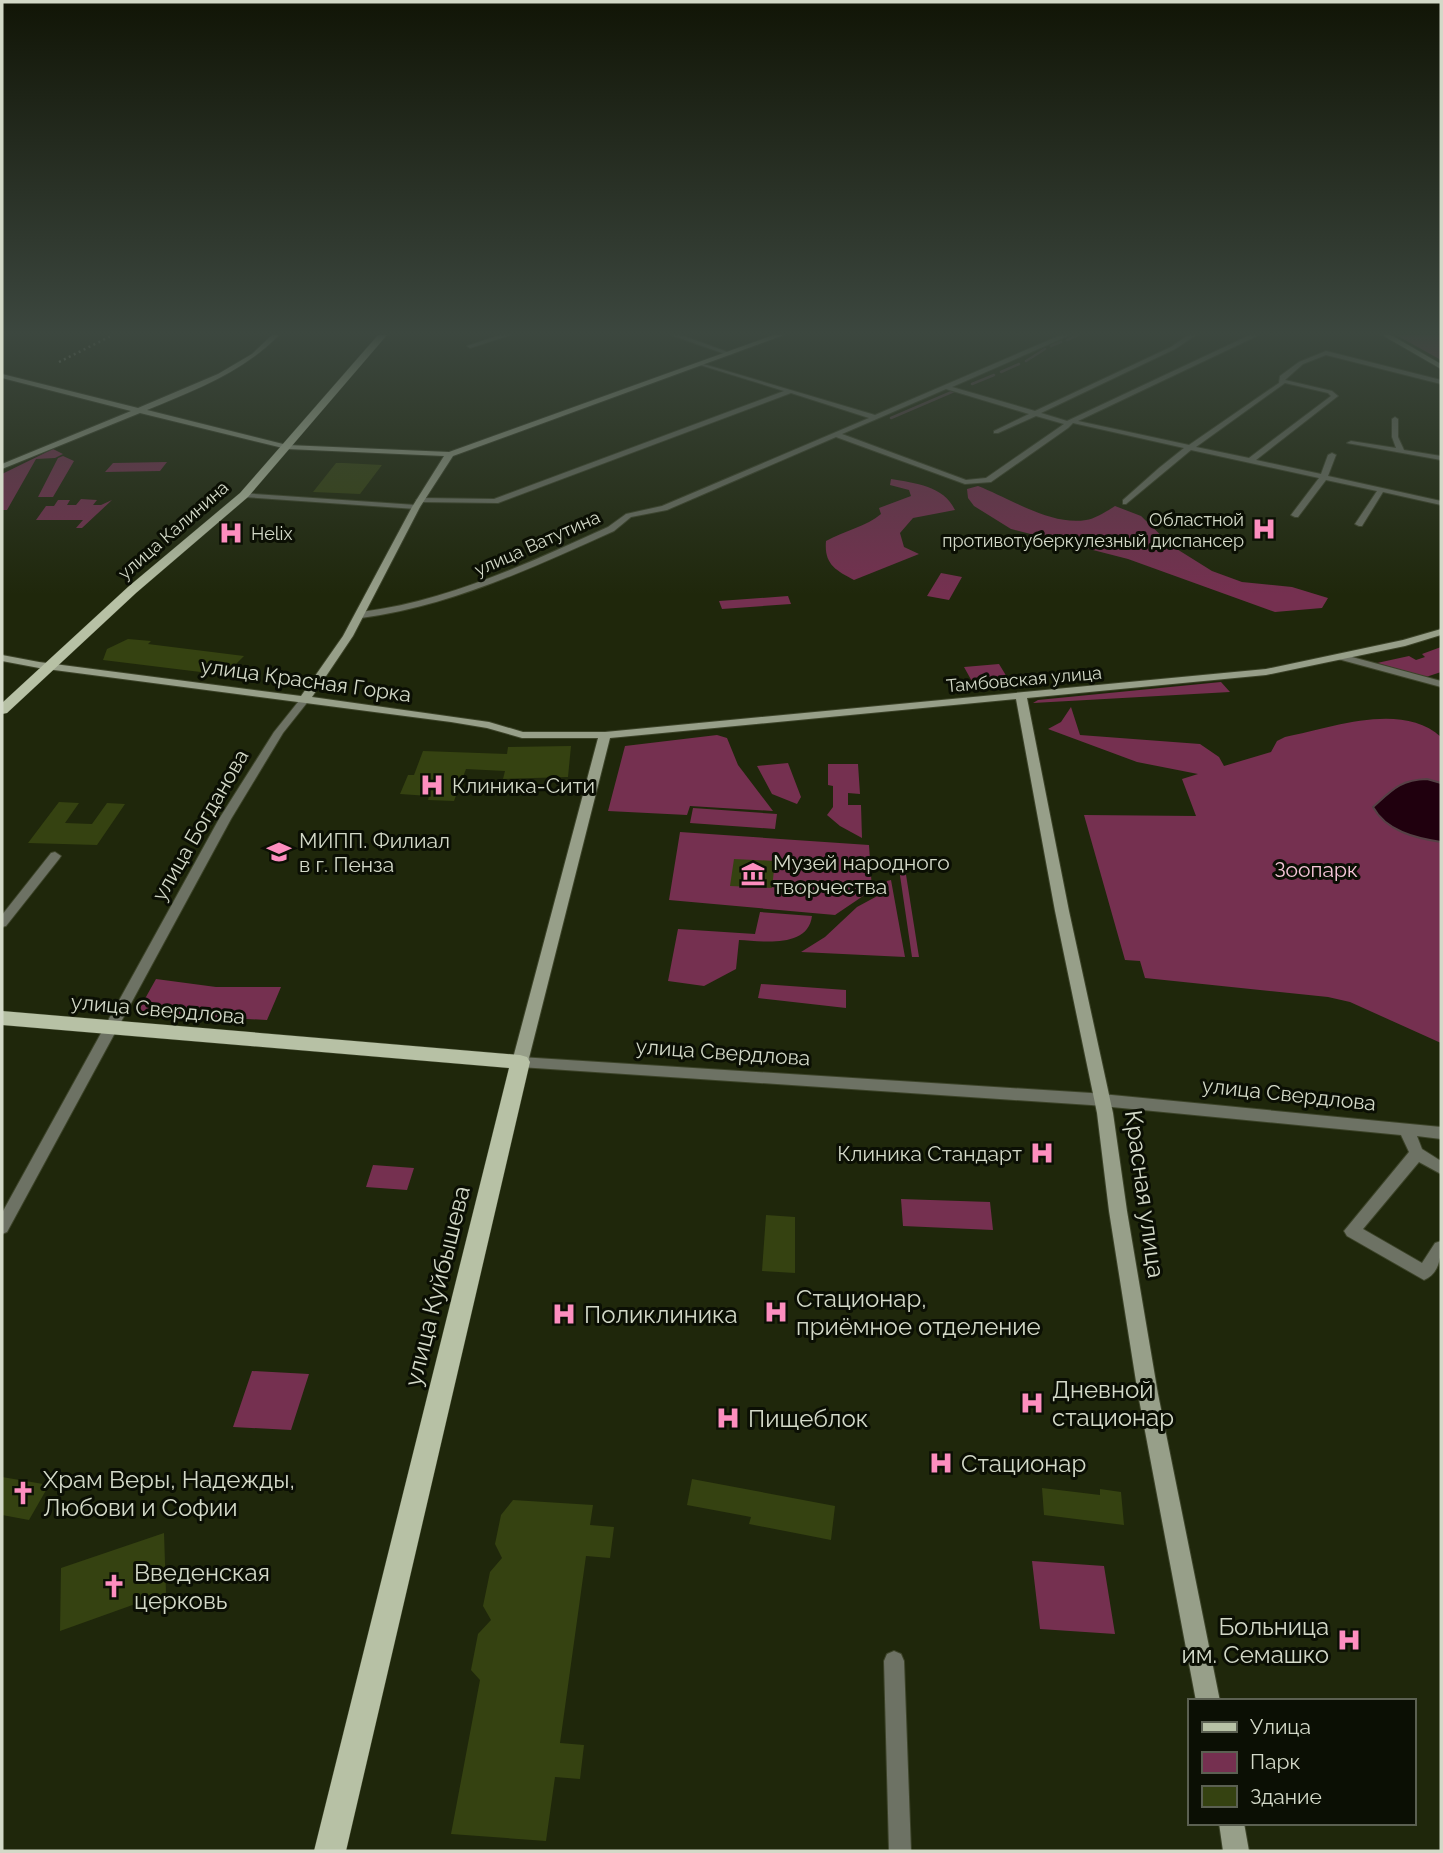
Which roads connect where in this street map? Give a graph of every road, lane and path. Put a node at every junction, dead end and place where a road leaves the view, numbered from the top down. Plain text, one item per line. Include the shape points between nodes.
1 (113, 421) edge
2 (182, 421) edge
3 (310, 421) edge
4 (541, 421) edge
5 (709, 421) edge
6 (864, 421) edge
7 (1018, 421) edge
8 (1065, 421) edge
9 (1075, 421) edge
10 (1227, 421) edge
11 (1302, 421) edge
12 (1395, 421) edge
13 (1072, 423) junction
14 (996, 432) dead end
15 (836, 434) junction
16 (1351, 443) dead end
17 (288, 447) junction
18 (1190, 448) junction
19 (1401, 451) junction
20 (450, 454) junction
21 (1332, 455) dead end
22 (1441, 458) edge
23 (1250, 461) junction
24 (2, 467) edge
25 (1325, 477) junction
26 (1381, 490) junction
27 (244, 495) junction
28 (1126, 502) dead end
29 (1441, 503) edge
30 (418, 504) junction
31 (1295, 515) dead end
32 (1359, 524) dead end
33 (360, 615) junction
34 (1441, 632) edge
35 (1341, 657) junction
36 (2, 658) edge
37 (49, 667) junction
38 (1441, 684) edge
39 (1021, 697) junction
40 (305, 699) junction
41 (2, 710) edge
42 (605, 736) junction
43 (55, 856) dead end
44 (2, 923) edge
45 (2, 1018) edge
46 (111, 1029) junction
47 (520, 1062) junction
48 (1103, 1101) junction
49 (1406, 1129) junction
50 (1441, 1132) edge
51 (1417, 1153) junction
52 (1441, 1168) edge
53 (2, 1227) edge
54 (1441, 1248) edge
55 (894, 1661) dead end
56 (1208, 1699) edge
57 (1231, 1825) edge
58 (330, 1851) edge
59 (900, 1851) edge
60 (1236, 1851) edge

1 - 24 street
2 - 17 street
3 - 17 main road, улица Калинина
4 - 20 street
5 - 30 street via 495,501
6 - 15 street, улица Ватутина
7 - 14 street
8 - 13 street
9 - 13 street
10 - 18 street
11 - 23 street
12 - 19 street
13 - 15 street via 988,480 965,482
13 - 18 street
15 - 33 street, улица Ватутина via 664,508 634,513 611,529 480,587 380,614
16 - 19 street
17 - 20 street
17 - 27 main road, улица Калинина
18 - 23 street
18 - 28 street
19 - 22 street
20 - 30 street, улица Богданова
21 - 25 street
23 - 25 street
25 - 26 street
25 - 31 street
26 - 29 street
26 - 32 street
27 - 30 street
27 - 37 main road, улица Калинина
30 - 33 street, улица Богданова
33 - 40 street, улица Богданова
34 - 35 street, Тамбовская улица
35 - 38 street
35 - 39 street, Тамбовская улица via 1266,672
36 - 37 street, улица Красная Горка
37 - 40 street, улица Красная Горка
37 - 41 main road, улица Калинина
39 - 42 street, Тамбовская улица
39 - 48 street, Красная улица
40 - 42 street, улица Красная Горка via 490,725 522,735
40 - 46 street, улица Богданова via 225,819
42 - 47 street, улица Куйбышева
43 - 44 street
45 - 46 main road, улица Свердлова
46 - 47 main road, улица Свердлова
46 - 53 street, улица Богданова
47 - 48 street, улица Свердлова
47 - 58 main road, улица Куйбышева
48 - 49 street, улица Свердлова
48 - 56 street, Красная улица via 1148,1394
49 - 50 street, улица Свердлова
49 - 51 street
51 - 52 street
51 - 54 street via 1352,1231 1424,1273
55 - 59 street
57 - 60 street

